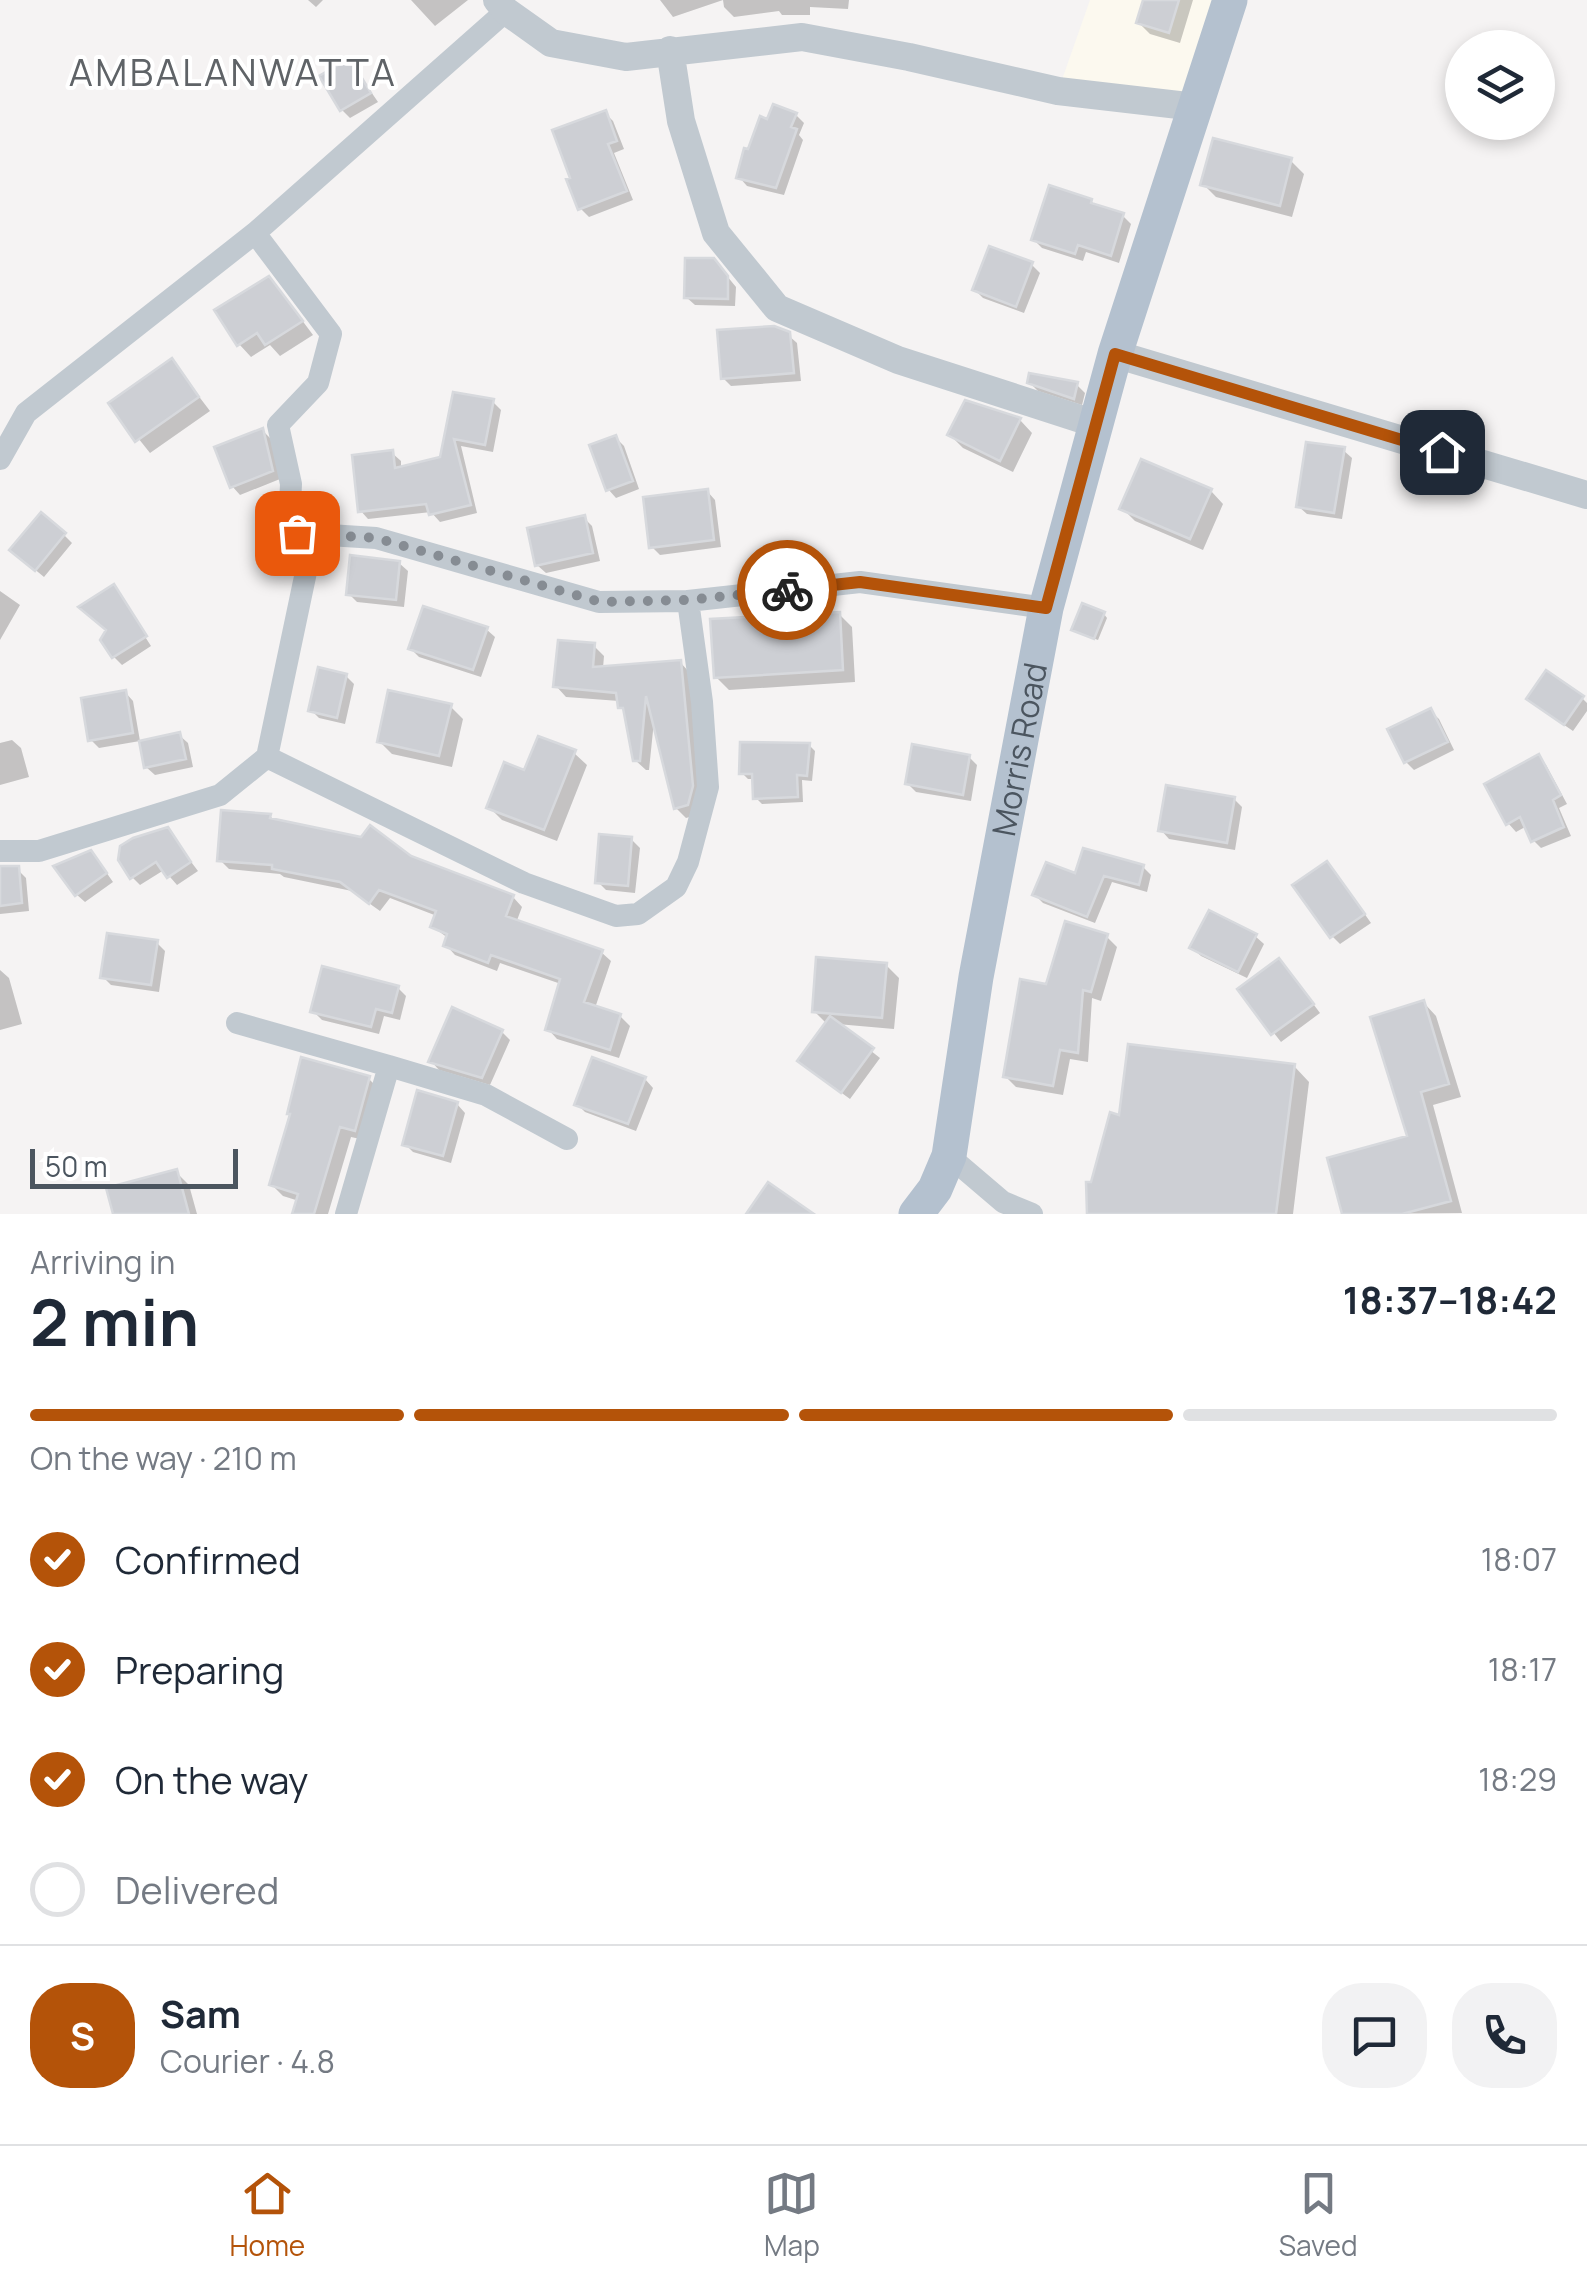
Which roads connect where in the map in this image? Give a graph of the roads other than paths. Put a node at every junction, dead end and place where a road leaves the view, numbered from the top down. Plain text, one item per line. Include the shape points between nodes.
1 (1230, 0) edge
2 (502, 6) edge
3 (670, 50) junction
4 (1196, 107) junction
5 (256, 233) junction
6 (1115, 354) junction
7 (1096, 424) junction
8 (0, 459) edge
9 (1587, 495) edge
10 (314, 534) junction
11 (688, 600) junction
12 (1046, 608) junction
13 (268, 758) junction
14 (0, 850) edge
15 (237, 1023) dead end
16 (389, 1066) junction
17 (567, 1140) dead end
18 (949, 1156) junction
19 (346, 1214) edge
20 (916, 1214) edge
21 (1032, 1214) edge

1 - 4 main road, Morris Road
2 - 3 street via 550,43 626,57
2 - 5 street
3 - 4 street via 802,37 1058,91
3 - 7 street via 681,121 716,234 777,308 898,360
4 - 6 main road, Morris Road
5 - 8 street via 26,413
5 - 10 street via 331,334 318,383 278,425 291,484 289,525
6 - 7 main road, Morris Road
6 - 9 street
7 - 12 main road, Morris Road
10 - 11 street via 376,538 600,602
10 - 13 street
11 - 12 street via 860,582
11 - 13 street via 708,787 676,887 638,914 616,916 524,883
12 - 18 main road, Morris Road
13 - 14 street via 220,795 39,850
15 - 16 street
16 - 17 street via 486,1096
16 - 19 street
18 - 20 main road, Morris Road via 936,1190
18 - 21 street via 1003,1202

